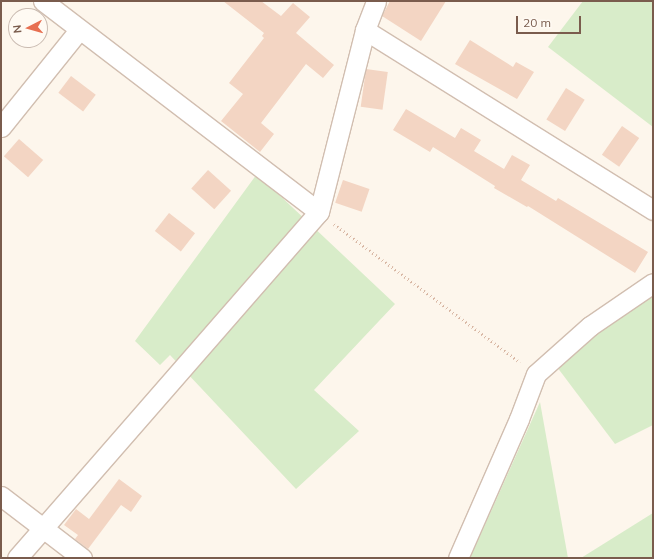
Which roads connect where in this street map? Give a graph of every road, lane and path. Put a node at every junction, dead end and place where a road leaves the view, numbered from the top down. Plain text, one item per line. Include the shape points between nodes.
1 (43, 1) edge
2 (376, 1) edge
3 (79, 30) junction
4 (365, 30) junction
5 (1, 127) edge
6 (653, 210) edge
7 (319, 212) junction
8 (653, 283) edge
9 (536, 374) junction
10 (1, 496) edge
11 (42, 527) junction
12 (16, 558) edge
13 (82, 558) edge
14 (458, 558) edge

1 - 3 street
2 - 4 street
3 - 5 street
3 - 7 street
4 - 6 street
4 - 7 street
7 - 9 path
7 - 11 street
8 - 9 street via 590,326
9 - 14 street
10 - 11 street
11 - 12 street
11 - 13 street

